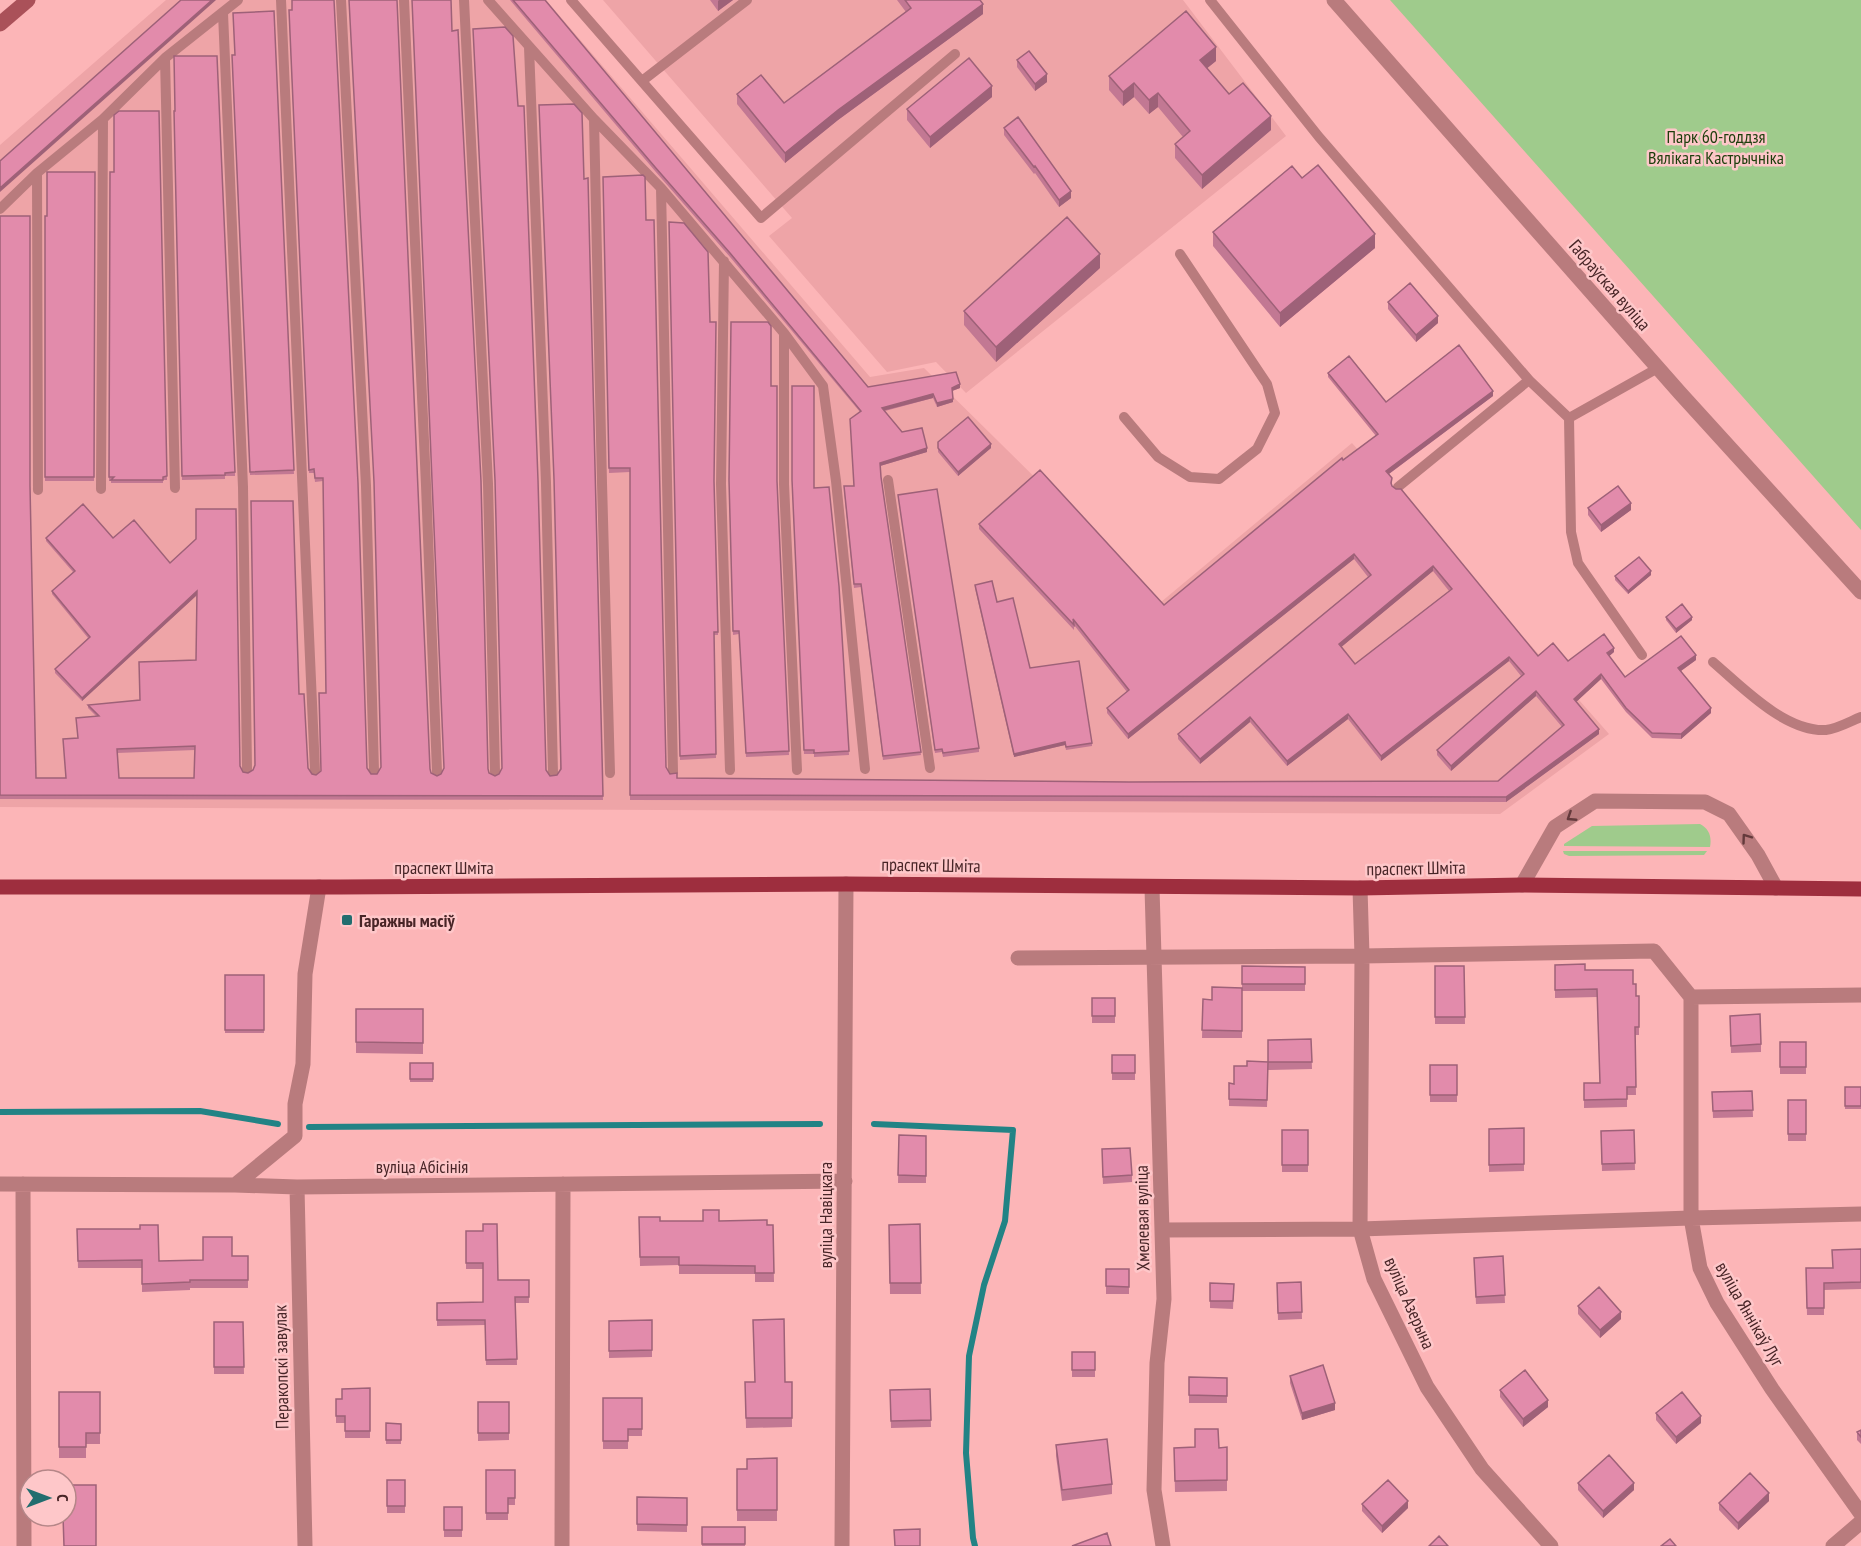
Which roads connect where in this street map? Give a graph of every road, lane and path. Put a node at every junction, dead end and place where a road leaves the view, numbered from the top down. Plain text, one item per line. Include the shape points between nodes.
1 (28, 0) edge
2 (238, 0) edge
3 (281, 0) edge
4 (341, 0) edge
5 (404, 0) edge
6 (464, 0) edge
7 (489, 0) edge
8 (571, 0) edge
9 (747, 0) edge
10 (1210, 0) edge
11 (1334, 0) edge
12 (223, 13) junction
13 (0, 24) edge
14 (529, 47) junction
15 (955, 54) dead end
16 (165, 58) junction
17 (642, 81) junction
18 (103, 119) junction
19 (594, 119) junction
20 (37, 173) junction
21 (661, 188) junction
22 (0, 209) edge
23 (1180, 254) dead end
24 (724, 261) junction
25 (784, 333) junction
26 (1658, 368) junction
27 (1529, 380) junction
28 (1124, 417) dead end
29 (1569, 418) junction
30 (888, 480) dead end
31 (1398, 487) edge
32 (175, 488) dead end
33 (101, 489) dead end
34 (38, 490) dead end
35 (1861, 591) edge
36 (1642, 655) dead end
37 (1713, 662) dead end
38 (1861, 717) edge
39 (930, 768) dead end
40 (248, 769) dead end
41 (865, 769) dead end
42 (730, 770) dead end
43 (797, 770) dead end
44 (315, 771) dead end
45 (374, 771) edge
46 (495, 771) dead end
47 (437, 772) dead end
48 (674, 772) edge
49 (554, 773) edge
50 (610, 773) dead end
51 (846, 884) junction
52 (1522, 885) junction
53 (0, 887) edge
54 (319, 887) junction
55 (1152, 888) junction
56 (1360, 888) junction
57 (1776, 888) junction
58 (1861, 889) edge
59 (1362, 956) junction
60 (1018, 958) dead end
61 (1155, 958) junction
62 (1861, 995) edge
63 (1691, 997) junction
64 (845, 1181) junction
65 (0, 1184) edge
66 (23, 1184) junction
67 (563, 1184) junction
68 (235, 1185) junction
69 (297, 1187) junction
70 (1861, 1214) edge
71 (1690, 1218) junction
72 (1360, 1229) junction
73 (1162, 1230) junction
74 (1861, 1514) edge
75 (1861, 1522) edge
76 (24, 1546) edge
77 (304, 1546) edge
78 (562, 1546) edge
79 (842, 1546) edge
80 (1163, 1546) edge
81 (1551, 1546) edge
82 (1833, 1546) edge

1 - 13 main road
2 - 12 lane
3 - 44 lane
4 - 45 lane via 366,486
5 - 47 lane
6 - 46 lane via 488,484
7 - 14 lane
8 - 17 lane
9 - 17 lane
10 - 27 lane via 1319,137
11 - 26 street, Габраўская вуліца
12 - 16 lane
12 - 40 lane via 243,487
14 - 19 lane
14 - 49 lane
15 - 17 lane via 761,218
16 - 18 lane
16 - 32 lane
18 - 20 lane
18 - 33 lane
19 - 21 lane
19 - 50 lane
20 - 22 lane
20 - 34 lane
21 - 24 lane
21 - 48 lane
23 - 28 lane via 1267,384 1275,413 1257,449 1219,479 1190,477 1158,457
24 - 25 lane
24 - 42 lane via 721,484
25 - 41 lane via 823,386
25 - 43 lane via 784,484
26 - 29 lane
26 - 35 street, Габраўская вуліца
27 - 29 lane
27 - 31 lane
29 - 36 lane via 1570,532 1578,563
30 - 39 lane
37 - 38 lane via 1762,705 1802,726 1827,730
51 - 54 main road, праспект Шміта
51 - 55 main road, праспект Шміта
51 - 64 street, вуліца Навіцкага
52 - 56 main road, праспект Шміта
52 - 57 main road, праспект Шміта
57 -> 52 street via 1729,814 1705,802 1595,801 1555,827
53 - 54 main road, праспект Шміта
54 - 68 street via 305,974 303,1064 295,1104 295,1136
55 - 56 main road, праспект Шміта
55 - 61 street, Хмелевая вуліца
56 - 59 street, вуліца Азерына
57 - 58 main road, праспект Шміта
59 - 61 street
59 - 63 street via 1654,951
59 - 72 street, вуліца Азерына
60 - 61 street
61 - 73 street, Хмелевая вуліца
62 - 63 street
63 - 71 street, вуліца Яннікаў Луг
64 - 67 street, вуліца Абісінія
64 - 79 street, вуліца Навіцкага
65 - 66 street, вуліца Абісінія
66 - 68 street, вуліца Абісінія
66 - 76 street
67 - 69 street, вуліца Абісінія
67 - 78 street
68 - 69 street, вуліца Абісінія
69 - 77 street, Перакопскі завулак
70 - 71 street
71 - 72 street
71 - 74 street, вуліца Яннікаў Луг via 1700,1268 1717,1303 1772,1389
72 - 73 street
72 - 81 street, вуліца Азерына via 1374,1279 1427,1387 1482,1469
73 - 80 street, Хмелевая вуліца via 1164,1299 1157,1363 1154,1490
75 - 82 street

